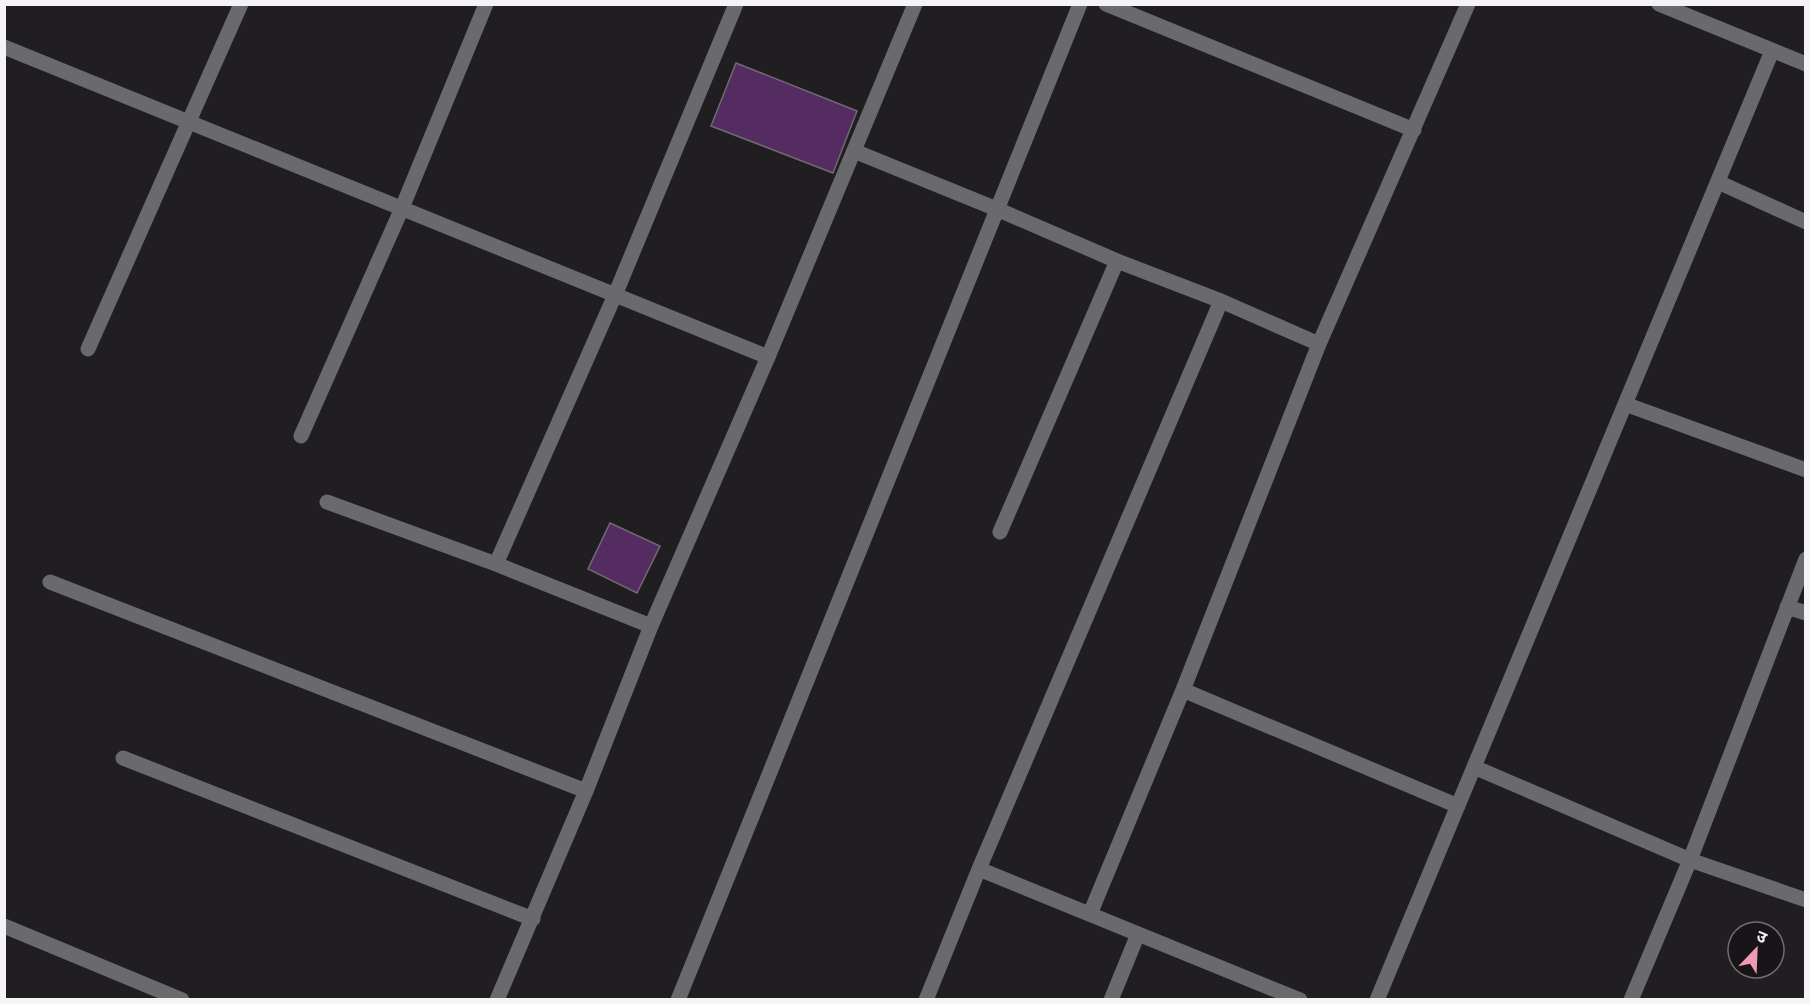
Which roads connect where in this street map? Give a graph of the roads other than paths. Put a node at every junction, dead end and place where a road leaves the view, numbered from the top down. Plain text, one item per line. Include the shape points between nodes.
1 (241, 4) edge
2 (486, 4) edge
3 (736, 4) edge
4 (915, 4) edge
5 (1080, 4) edge
6 (1106, 4) edge
7 (1468, 4) edge
8 (1659, 4) edge
9 (1681, 9) edge
10 (4, 47) edge
11 (1772, 51) junction
12 (1806, 64) edge
13 (189, 124) junction
14 (1414, 130) junction
15 (854, 151) junction
16 (1718, 182) junction
17 (402, 208) junction
18 (999, 210) junction
19 (1806, 222) edge
20 (1117, 261) junction
21 (615, 295) junction
22 (1221, 301) junction
23 (1319, 344) junction
24 (88, 349) dead end
25 (768, 357) junction
26 (1625, 404) junction
27 (301, 436) dead end
28 (1806, 470) edge
29 (327, 502) dead end
30 (1000, 532) dead end
31 (1806, 559) edge
32 (496, 564) junction
33 (50, 582) dead end
34 (1787, 607) junction
35 (1806, 614) edge
36 (651, 626) junction
37 (1183, 690) junction
38 (123, 758) dead end
39 (1474, 766) junction
40 (586, 791) junction
41 (1458, 806) junction
42 (1690, 860) junction
43 (979, 869) junction
44 (1806, 900) edge
45 (1090, 914) junction
46 (533, 918) junction
47 (4, 926) edge
48 (1138, 934) junction
49 (157, 994) edge
50 (182, 999) edge
51 (497, 999) edge
52 (678, 999) edge
53 (926, 999) edge
54 (1111, 999) edge
55 (1300, 999) edge
56 (1377, 999) edge
57 (1631, 999) edge

1 - 13 street
2 - 17 street
3 - 21 street
4 - 15 street
5 - 18 street
6 - 14 street
7 - 14 street
8 - 9 street
9 - 11 street
10 - 13 street
11 - 12 street
11 - 16 street
13 - 17 street
13 - 24 street
14 - 23 street
15 - 18 street
15 - 25 street
16 - 19 street
16 - 26 street
17 - 21 street
17 - 27 street
18 - 20 street
18 - 52 street
20 - 22 street
20 - 30 street
21 - 25 street
21 - 32 street
22 - 23 street
22 - 43 street
23 - 37 street
25 - 36 street
26 - 28 street
26 - 39 street
29 - 32 street
31 - 34 street
32 - 36 street
33 - 40 street
34 - 35 street
34 - 42 street
36 - 40 street
37 - 41 street
37 - 45 street
38 - 46 street
39 - 41 street
39 - 42 street
40 - 46 street
41 - 56 street
42 - 44 street
42 - 57 street
43 - 45 street
43 - 53 street
45 - 48 street
46 - 51 street
47 - 49 street
48 - 54 street
48 - 55 street
49 - 50 street

